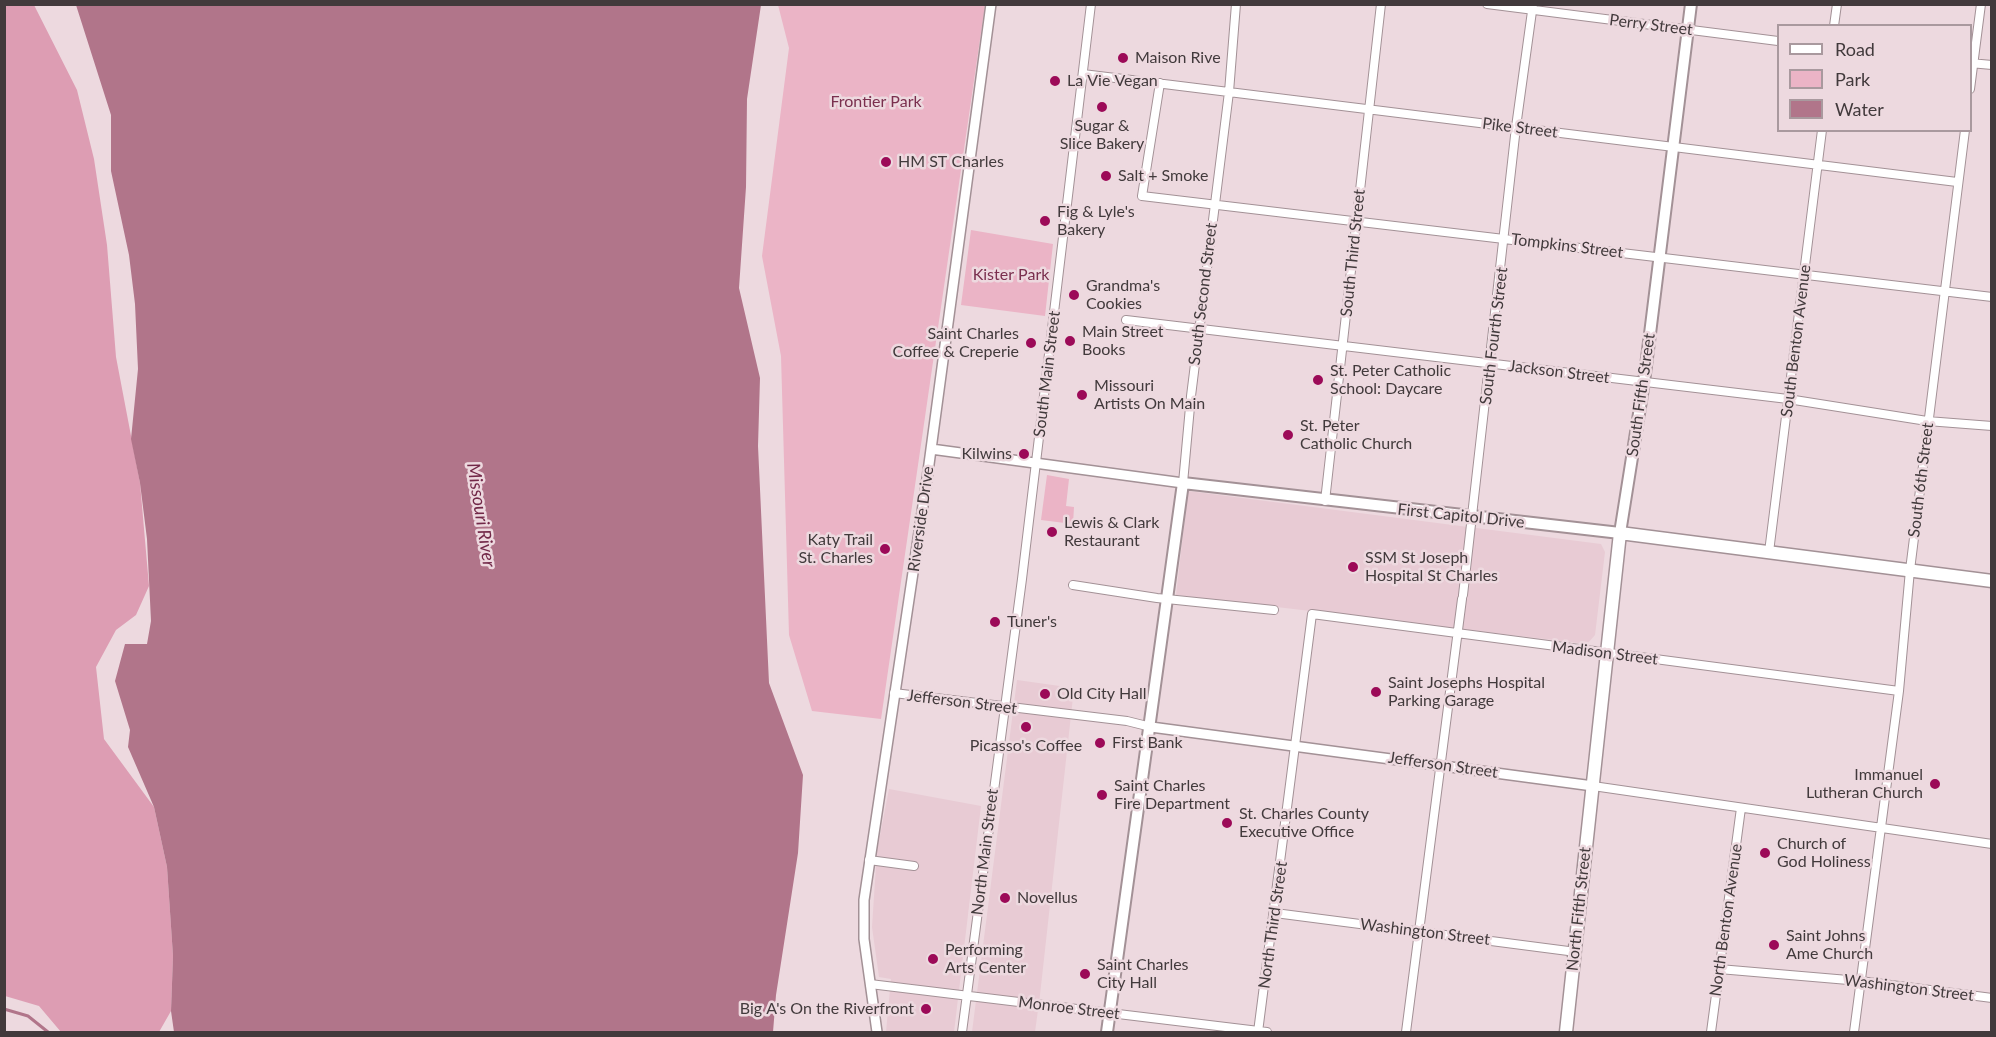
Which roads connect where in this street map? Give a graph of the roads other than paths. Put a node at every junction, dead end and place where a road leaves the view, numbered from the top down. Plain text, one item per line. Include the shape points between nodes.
1 (991, 4) edge
2 (1091, 4) edge
3 (1236, 4) edge
4 (1381, 4) edge
5 (1487, 4) edge
6 (1691, 4) edge
7 (1837, 4) edge
8 (1981, 4) edge
9 (1533, 7) edge
10 (1834, 24) edge
11 (1688, 30) junction
12 (1777, 41) edge
13 (1972, 63) edge
14 (1992, 65) edge
15 (1083, 74) junction
16 (1160, 83) junction
17 (1229, 92) junction
18 (1369, 109) junction
19 (1516, 127) junction
20 (1822, 132) edge
21 (1965, 132) edge
22 (1674, 147) junction
23 (1818, 164) junction
24 (1957, 182) junction
25 (1214, 205) junction
26 (1357, 222) junction
27 (1505, 239) junction
28 (1660, 258) junction
29 (1804, 274) junction
30 (1944, 291) junction
31 (1992, 297) edge
32 (1126, 320) dead end
33 (1199, 329) junction
34 (1342, 346) junction
35 (1491, 364) junction
36 (1644, 382) junction
37 (1788, 399) junction
38 (1928, 421) junction
39 (1992, 426) edge
40 (931, 450) junction
41 (1036, 465) junction
42 (1183, 483) junction
43 (1325, 501) junction
44 (1472, 517) junction
45 (1620, 533) junction
46 (1770, 552) junction
47 (1910, 570) junction
48 (1992, 581) edge
49 (1073, 585) dead end
50 (1167, 599) junction
51 (1274, 610) dead end
52 (1458, 633) junction
53 (1606, 653) junction
54 (1899, 691) junction
55 (894, 693) junction
56 (1004, 707) junction
57 (1151, 727) junction
58 (1297, 745) junction
59 (1440, 764) junction
60 (1593, 786) junction
61 (1740, 808) junction
62 (1881, 830) junction
63 (1992, 844) edge
64 (869, 860) junction
65 (914, 866) dead end
66 (1275, 913) junction
67 (1419, 931) junction
68 (1576, 952) junction
69 (1719, 969) junction
70 (1860, 981) junction
71 (870, 984) junction
72 (967, 995) junction
73 (1992, 998) edge
74 (1110, 1012) junction
75 (877, 1032) edge
76 (962, 1032) edge
77 (1107, 1032) edge
78 (1261, 1032) edge
79 (1406, 1032) edge
80 (1566, 1032) edge
81 (1711, 1032) edge
82 (1854, 1032) edge

1 - 40 street, Riverside Drive
2 - 15 street, South Main Street
3 - 17 street, South Second Street
4 - 18 street, South Third Street
5 - 9 street, Perry Street
6 - 11 main road, South Fifth Street
7 - 10 street
8 - 13 street
9 - 11 street, Perry Street
9 - 19 street, South Fourth Street
11 - 12 street, Perry Street
11 - 22 main road, South Fifth Street
13 - 14 street
15 - 16 street, Pike Street
15 - 41 street, South Main Street
16 - 17 street, Pike Street
16 - 25 street, Tompkins Street via 1142,196
17 - 18 street, Pike Street
17 - 25 street, South Second Street
18 - 19 street, Pike Street
18 - 26 street, South Third Street
19 - 22 street, Pike Street
19 - 27 street, South Fourth Street
20 - 23 street, South Benton Avenue
21 - 24 street, South 6th Street
22 - 23 street, Pike Street
22 - 28 main road, South Fifth Street
23 - 24 street, Pike Street
23 - 29 street, South Benton Avenue
24 - 30 street, South 6th Street
25 - 26 street, Tompkins Street
25 - 33 street, South Second Street
26 - 27 street, Tompkins Street
26 - 34 street, South Third Street
27 - 28 street, Tompkins Street
27 - 35 street, South Fourth Street
28 - 29 street, Tompkins Street
28 - 36 main road, South Fifth Street
29 - 30 street, Tompkins Street
29 - 37 street, South Benton Avenue
30 - 31 street, Tompkins Street
30 - 38 street, South 6th Street
32 - 33 street, Jackson Street
33 - 34 street, Jackson Street
33 - 42 street, South Second Street
34 - 35 street, Jackson Street
34 - 43 street, South Third Street
35 - 36 street, Jackson Street
35 - 44 street, South Fourth Street
36 - 37 street, Jackson Street
36 - 45 main road, South Fifth Street
37 - 38 street, Jackson Street
37 - 46 street, South Benton Avenue
38 - 39 street, Jackson Street
38 - 47 street, South 6th Street
40 - 41 street, First Capitol Drive
40 - 55 street, Riverside Drive
41 - 42 street, First Capitol Drive
41 - 56 street, South Main Street
42 - 43 main road, First Capitol Drive
42 - 50 main road, South Second Street
43 - 44 main road, First Capitol Drive
44 - 45 main road, First Capitol Drive
44 - 52 street, South Fourth Street
45 - 46 main road, First Capitol Drive
45 - 53 main road, South Fifth Street
46 - 47 main road, First Capitol Drive
47 - 48 main road, First Capitol Drive
47 - 54 street, South 6th Street
49 - 50 street
50 - 51 street
50 - 57 main road, South Second Street
52 - 53 street, Madison Street
52 - 58 street, Madison Street via 1312,614
52 - 59 street, South Fourth Street
53 - 54 street, Madison Street
53 - 60 main road, South Fifth Street
54 - 62 street, South 6th Street
55 - 56 street, Jefferson Street
55 - 64 street, Riverside Drive
56 - 57 street, Jefferson Street
56 - 72 street, North Main Street
57 - 58 street, Jefferson Street
57 - 74 main road, South Second Street
58 - 59 street, Jefferson Street
58 - 66 street, North Third Street
59 - 60 street, Jefferson Street
59 - 67 street, South Fourth Street
60 - 61 street, Jefferson Street
60 - 68 main road, North Fifth Street
61 - 62 street, Jefferson Street
61 - 69 street, North Benton Avenue
62 - 63 street, Jefferson Street
62 - 70 street, South 6th Street
64 - 65 street
64 - 71 street, Riverside Drive via 863,921
66 - 67 street, Washington Street
66 - 78 street, North Third Street
67 - 68 street, Washington Street
67 - 79 street, South Fourth Street
68 - 80 main road, North Fifth Street
69 - 70 street, Washington Street
69 - 81 street, North Benton Avenue
70 - 73 street, Washington Street
70 - 82 street, South 6th Street
71 - 72 street, Monroe Street
71 - 75 street, Riverside Drive
72 - 74 street, Monroe Street
72 - 76 street, North Main Street
74 - 77 main road, South Second Street
74 - 78 street, Monroe Street

